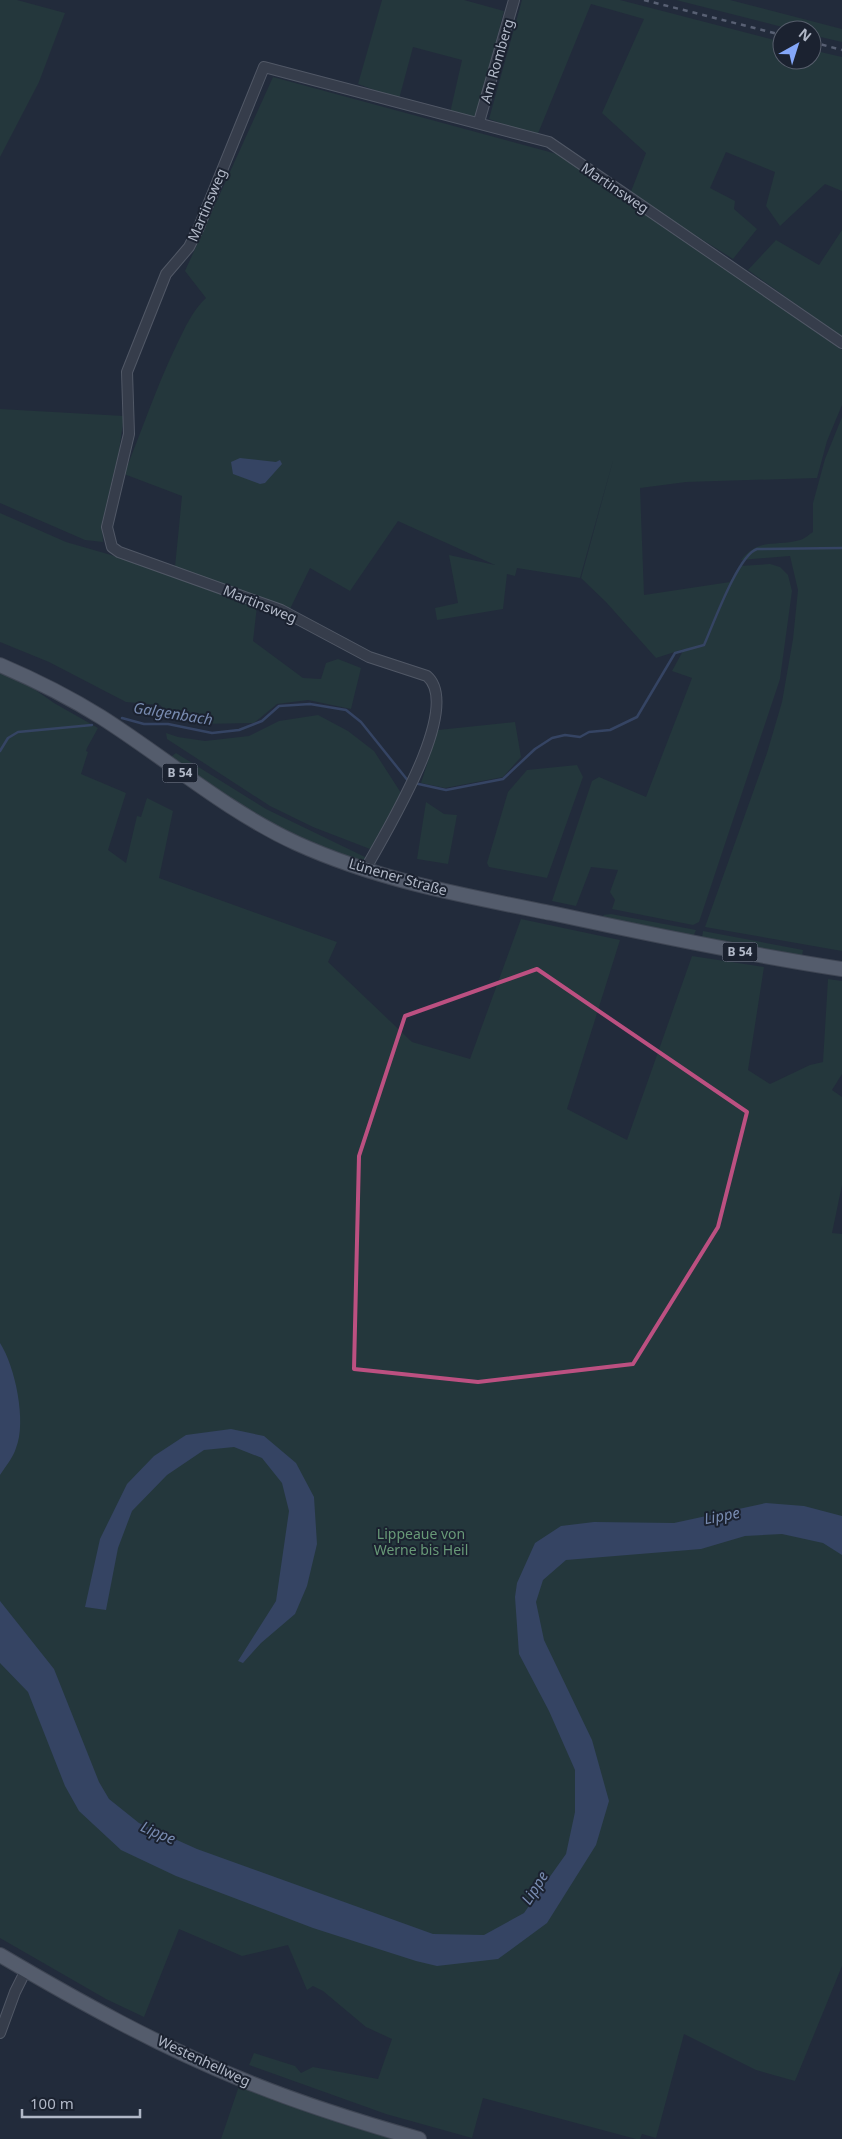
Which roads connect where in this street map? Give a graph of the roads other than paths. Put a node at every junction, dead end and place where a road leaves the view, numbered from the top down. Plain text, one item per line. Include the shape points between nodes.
1 (514, 0) edge
2 (479, 122) junction
3 (842, 344) edge
4 (0, 665) edge
5 (365, 870) junction
6 (842, 969) edge
7 (0, 1955) edge
8 (26, 1970) junction
9 (0, 2033) edge
10 (419, 2139) edge

1 - 2 street, Am Romberg
2 - 3 street, Martinsweg via 549,142
2 - 5 street, Martinsweg via 264,67 199,227 189,247 166,274 127,372 129,434 107,527 112,547 281,610 369,657 427,676 435,686 436,714 415,779
4 - 5 main road, Lünener Straße / B 54 via 101,717 198,787 262,826 321,854
5 - 6 main road, Lünener Straße / B 54 via 423,886 696,944
7 - 8 main road, Westenhellweg
8 - 9 street
8 - 10 main road, Westenhellweg via 173,2049 241,2079 353,2121

